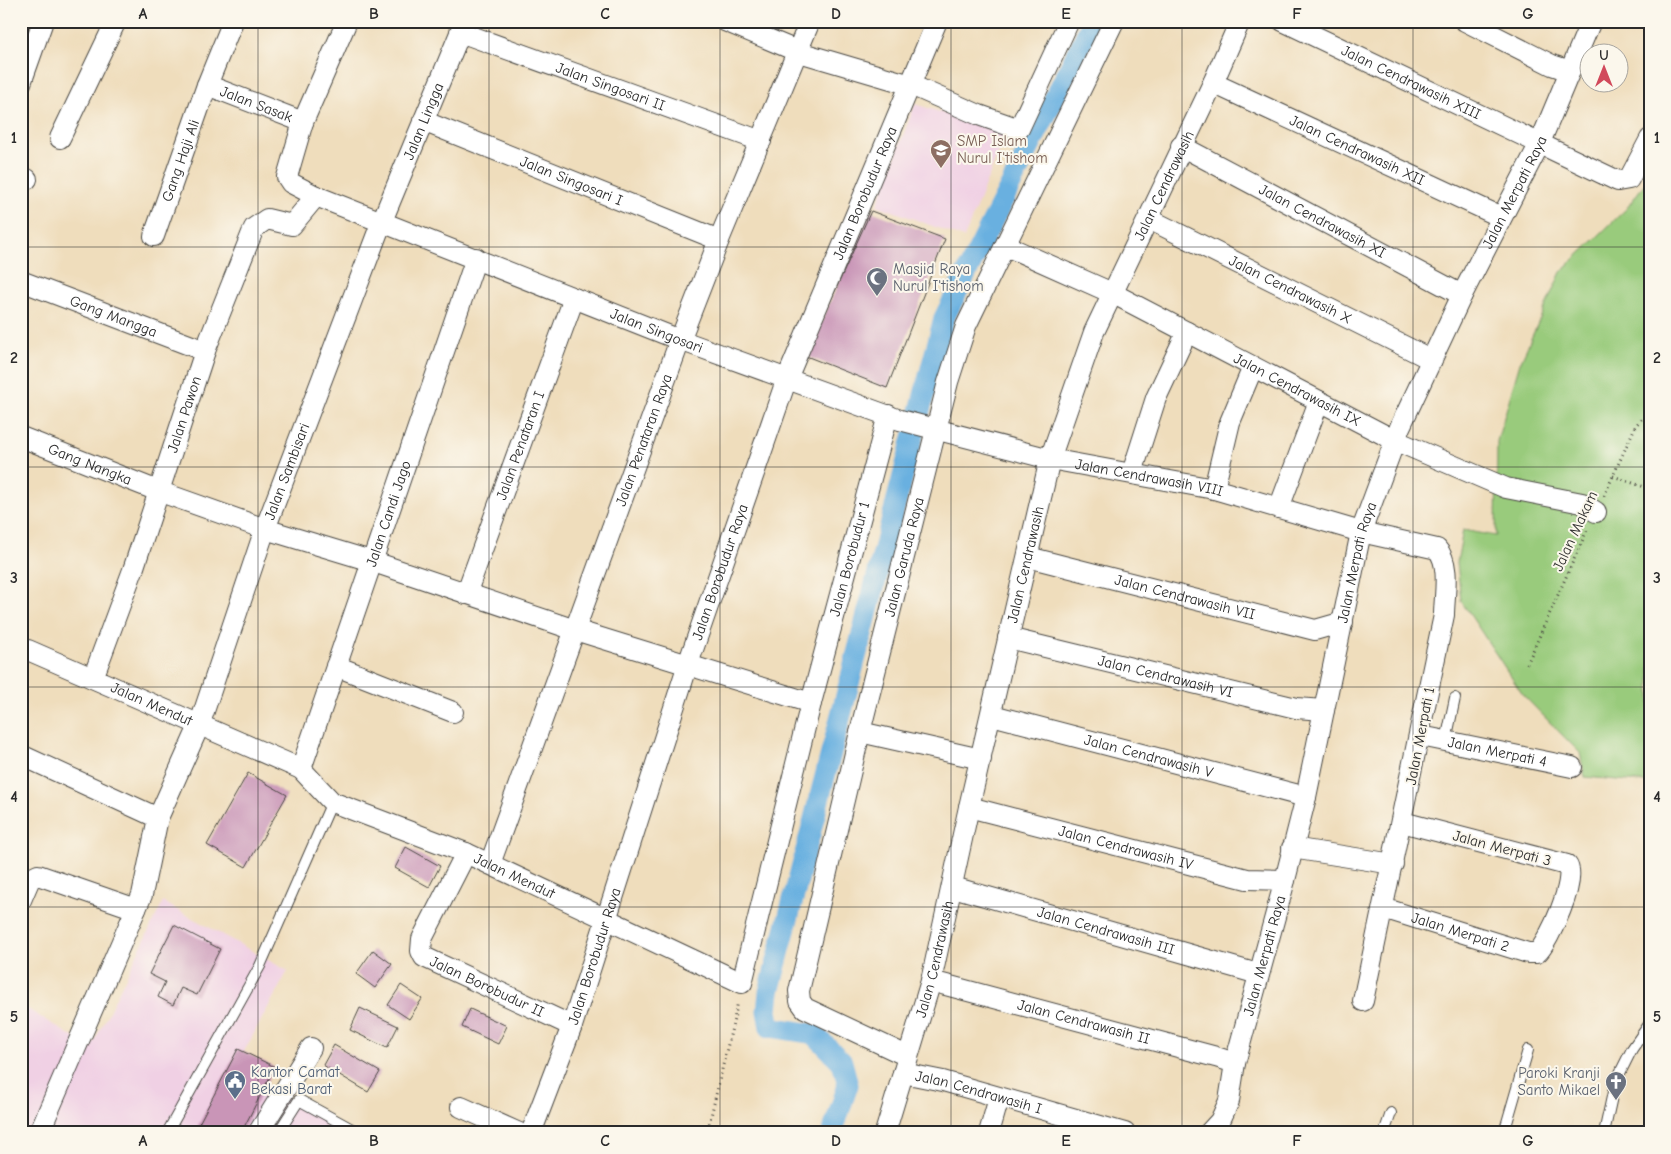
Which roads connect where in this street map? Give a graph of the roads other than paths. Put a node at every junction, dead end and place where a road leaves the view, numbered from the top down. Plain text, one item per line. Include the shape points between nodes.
1 (43, 21) edge
2 (116, 21) edge
3 (233, 21) edge
4 (347, 21) edge
5 (725, 21) edge
6 (810, 21) edge
7 (938, 21) edge
8 (1069, 21) edge
9 (1114, 21) edge
10 (1240, 21) edge
11 (1283, 21) edge
12 (1465, 21) edge
13 (1592, 21) edge
14 (462, 27) edge
15 (799, 52) junction
16 (1570, 71) junction
17 (21, 82) edge
18 (1213, 83) junction
19 (207, 85) junction
20 (911, 85) junction
21 (423, 121) junction
22 (303, 122) junction
23 (60, 138) dead end
24 (1650, 139) edge
25 (762, 141) junction
26 (1539, 145) junction
27 (1182, 146) junction
28 (316, 196) junction
29 (1501, 217) junction
30 (1149, 219) junction
31 (382, 221) junction
32 (154, 236) dead end
33 (718, 240) junction
34 (1007, 244) junction
35 (476, 258) junction
36 (21, 281) edge
37 (1112, 293) junction
38 (1462, 295) junction
39 (574, 298) junction
40 (1187, 332) junction
41 (680, 340) junction
42 (205, 351) junction
43 (1432, 360) junction
44 (1253, 367) junction
45 (786, 380) junction
46 (1319, 401) junction
47 (894, 418) junction
48 (929, 428) junction
49 (21, 437) edge
50 (1394, 440) junction
51 (1050, 458) junction
52 (1132, 473) junction
53 (1214, 489) junction
54 (158, 491) junction
55 (1279, 508) junction
56 (1596, 512) road end
57 (265, 529) junction
58 (1360, 532) junction
59 (1028, 557) junction
60 (371, 561) junction
61 (466, 594) junction
62 (1343, 622) junction
63 (575, 630) junction
64 (1008, 638) junction
65 (28, 650) dead end
66 (688, 664) junction
67 (336, 666) junction
68 (93, 678) junction
69 (1455, 698) dead end
70 (811, 703) junction
71 (1324, 710) junction
72 (453, 712) dead end
73 (992, 715) junction
74 (198, 726) junction
75 (860, 732) junction
76 (1421, 736) junction
77 (1446, 741) junction
78 (21, 755) edge
79 (981, 759) junction
80 (1572, 766) dead end
81 (302, 769) junction
82 (1306, 797) junction
83 (332, 802) junction
84 (969, 806) junction
85 (158, 818) junction
86 (1402, 822) junction
87 (1292, 848) junction
88 (466, 853) junction
89 (490, 864) junction
90 (1393, 864) junction
91 (1285, 880) junction
92 (953, 887) junction
93 (21, 900) edge
94 (1384, 908) junction
95 (136, 909) junction
96 (604, 920) junction
97 (1537, 953) joint
98 (1258, 974) junction
99 (931, 982) junction
100 (1364, 1001) dead end
101 (1650, 1023) edge
102 (572, 1026) junction
103 (311, 1048) dead end
104 (1528, 1050) dead end
105 (1235, 1063) junction
106 (905, 1064) junction
107 (999, 1098) junction
108 (461, 1107) dead end
109 (1391, 1113) dead end
110 (1081, 1127) edge
111 (39, 1133) edge
112 (167, 1133) edge
113 (258, 1133) edge
114 (278, 1133) edge
115 (359, 1133) edge
116 (519, 1133) edge
117 (531, 1133) edge
118 (885, 1133) edge
119 (989, 1133) edge
120 (1125, 1133) edge
121 (1209, 1133) edge
122 (1384, 1133) edge
123 (1504, 1133) edge
124 (1604, 1133) edge

1 - 17 street
2 - 23 street
3 - 19 street, Jalan Sasak
4 - 22 street
5 - 15 street
6 - 15 street, Jalan Penataran Raya
7 - 20 street, Jalan Borobudur Raya
8 - 20 street via 1019,129 978,115
9 - 34 street, Jalan Garuda Raya
10 - 18 street, Jalan Cendrawasih
11 - 26 street, Jalan Cendrawasih XIII
12 - 16 street
13 - 16 street, Jalan Merpati Raya
14 - 21 street, Jalan Lingga
14 - 25 street, Jalan Singosari II
15 - 20 street
15 - 25 street, Jalan Penataran Raya
16 - 26 street, Jalan Merpati Raya
18 - 27 street, Jalan Cendrawasih
18 - 29 street, Jalan Cendrawasih XII
19 - 22 street, Jalan Sasak
19 - 32 street, Gang Haji Ali
20 - 45 street, Jalan Borobudur Raya
21 - 31 street, Jalan Lingga
21 - 33 street, Jalan Singosari I
22 - 28 street, Jalan Sasak via 287,177 291,183
24 - 26 street, Jalan Cendrawasih XIII via 1629,179 1618,181
25 - 33 street, Jalan Penataran Raya
26 - 29 street, Jalan Merpati Raya
27 - 30 street, Jalan Cendrawasih
27 - 38 street, Jalan Cendrawasih XI
28 - 31 street, Jalan Sasak
28 - 42 street, Jalan Pawon via 292,225 267,219 254,226
29 - 38 street, Jalan Merpati Raya
30 - 37 street, Jalan Cendrawasih
30 - 43 street, Jalan Cendrawasih X
31 - 35 street, Jalan Singosari
31 - 57 street, Jalan Sambisari
33 - 41 street, Jalan Penataran Raya
34 - 37 street, Jalan Cendrawasih IX via 1013,250
34 - 48 street, Jalan Garuda Raya via 966,326
35 - 39 street, Jalan Singosari
35 - 60 street, Jalan Candi Jago
36 - 42 street, Gang Mangga
37 - 40 street, Jalan Cendrawasih IX
37 - 51 street, Jalan Cendrawasih via 1094,332
38 - 43 street, Jalan Merpati Raya
39 - 41 street, Jalan Singosari
39 - 61 street, Jalan Penataran I
40 - 44 street, Jalan Cendrawasih IX
40 - 52 street via 1156,398
41 - 45 street, Jalan Singosari
41 - 63 street, Jalan Penataran Raya
42 - 54 street, Jalan Pawon
43 - 50 street, Jalan Merpati Raya
44 - 46 street, Jalan Cendrawasih IX
44 - 53 street via 1230,422
45 - 47 street, Jalan Singosari
45 - 66 street, Jalan Borobudur Raya
46 - 50 street, Jalan Cendrawasih IX
46 - 55 street
47 - 48 street, Jalan Singosari
47 - 70 street, Jalan Borobudur 1
48 - 51 street, Jalan Cendrawasih VIII
48 - 75 street, Jalan Garuda Raya
49 - 54 street, Gang Nangka
50 - 56 street, Jalan Cendrawasih IX via 1506,488 1582,503
50 - 58 street, Jalan Merpati Raya
51 - 52 street, Jalan Cendrawasih VIII
51 - 59 street, Jalan Cendrawasih
52 - 53 street, Jalan Cendrawasih VIII
53 - 55 street, Jalan Cendrawasih VIII
54 - 57 street, Gang Nangka
54 - 68 street, Jalan Pawon
55 - 58 street, Jalan Cendrawasih VIII
57 - 60 street, Gang Nangka
57 - 74 street, Jalan Sambisari
58 - 62 street, Jalan Merpati Raya
58 - 76 street, Jalan Merpati 1 via 1437,549 1442,554 1444,616
59 - 62 street, Jalan Cendrawasih VII via 1315,630
59 - 64 street, Jalan Cendrawasih
60 - 61 street, Gang Nangka
60 - 67 street, Jalan Candi Jago
61 - 63 street, Gang Nangka
62 - 71 street, Jalan Merpati Raya
63 - 66 street, Gang Nangka
63 - 89 street, Jalan Penataran Raya
64 - 71 street, Jalan Cendrawasih VI via 1296,708
64 - 73 street, Jalan Cendrawasih
65 - 68 street, Jalan Mendut
66 - 70 street, Gang Nangka
66 - 96 street, Jalan Borobudur Raya
67 - 72 street
67 - 81 street, Jalan Candi Jago
68 - 74 street, Jalan Mendut
69 - 77 lane
70 - 96 street, Jalan Mendut via 742,983
71 - 82 street, Jalan Merpati Raya
73 - 79 street, Jalan Cendrawasih
73 - 82 street, Jalan Cendrawasih V
74 - 81 street, Jalan Mendut
74 - 85 street, Jalan Sambisari
75 - 79 street
75 - 106 street, Jalan Garuda Raya via 799,991 800,1001 805,1008
76 - 77 street, Jalan Merpati 4
76 - 86 street, Jalan Merpati 1
77 - 80 street, Jalan Merpati 4
78 - 85 street
79 - 84 street, Jalan Cendrawasih
81 - 83 street, Jalan Mendut
82 - 87 street, Jalan Merpati Raya
83 - 88 street, Jalan Mendut
83 - 112 lane via 260,966
84 - 91 street, Jalan Cendrawasih IV via 1247,879
84 - 92 street, Jalan Cendrawasih
85 - 95 street, Jalan Sambisari via 142,895
86 - 90 street, Jalan Merpati 1
86 - 97 street, Jalan Merpati 3 via 1567,866 1570,872 1562,909 1543,948
87 - 90 street
87 - 91 street, Jalan Merpati Raya
88 - 89 street, Jalan Mendut
88 - 102 street, Jalan Borobudur II via 422,939 424,957
89 - 96 street, Jalan Mendut
90 - 94 street, Jalan Merpati 1
91 - 98 street, Jalan Merpati Raya
92 - 98 street, Jalan Cendrawasih III
92 - 99 street, Jalan Cendrawasih
93 - 95 street via 30,879 38,875
94 - 97 street, Jalan Merpati 2 via 1528,953
94 - 100 street, Jalan Merpati 1
95 - 111 street, Jalan Sambisari
96 - 102 street, Jalan Borobudur Raya
98 - 105 street, Jalan Merpati Raya
99 - 105 street, Jalan Cendrawasih II
99 - 106 street, Jalan Cendrawasih
101 - 124 lane via 1615,1083
102 - 117 street, Jalan Borobudur Raya
103 - 113 street
104 - 123 lane
105 - 121 street, Jalan Merpati Raya via 1229,1101 1220,1121
106 - 107 street, Jalan Cendrawasih I via 944,1081
106 - 118 street, Jalan Cendrawasih
107 - 110 street, Jalan Cendrawasih I
107 - 119 street
108 - 116 street
109 - 122 lane
110 - 120 street
114 - 115 lane via 300,1100

